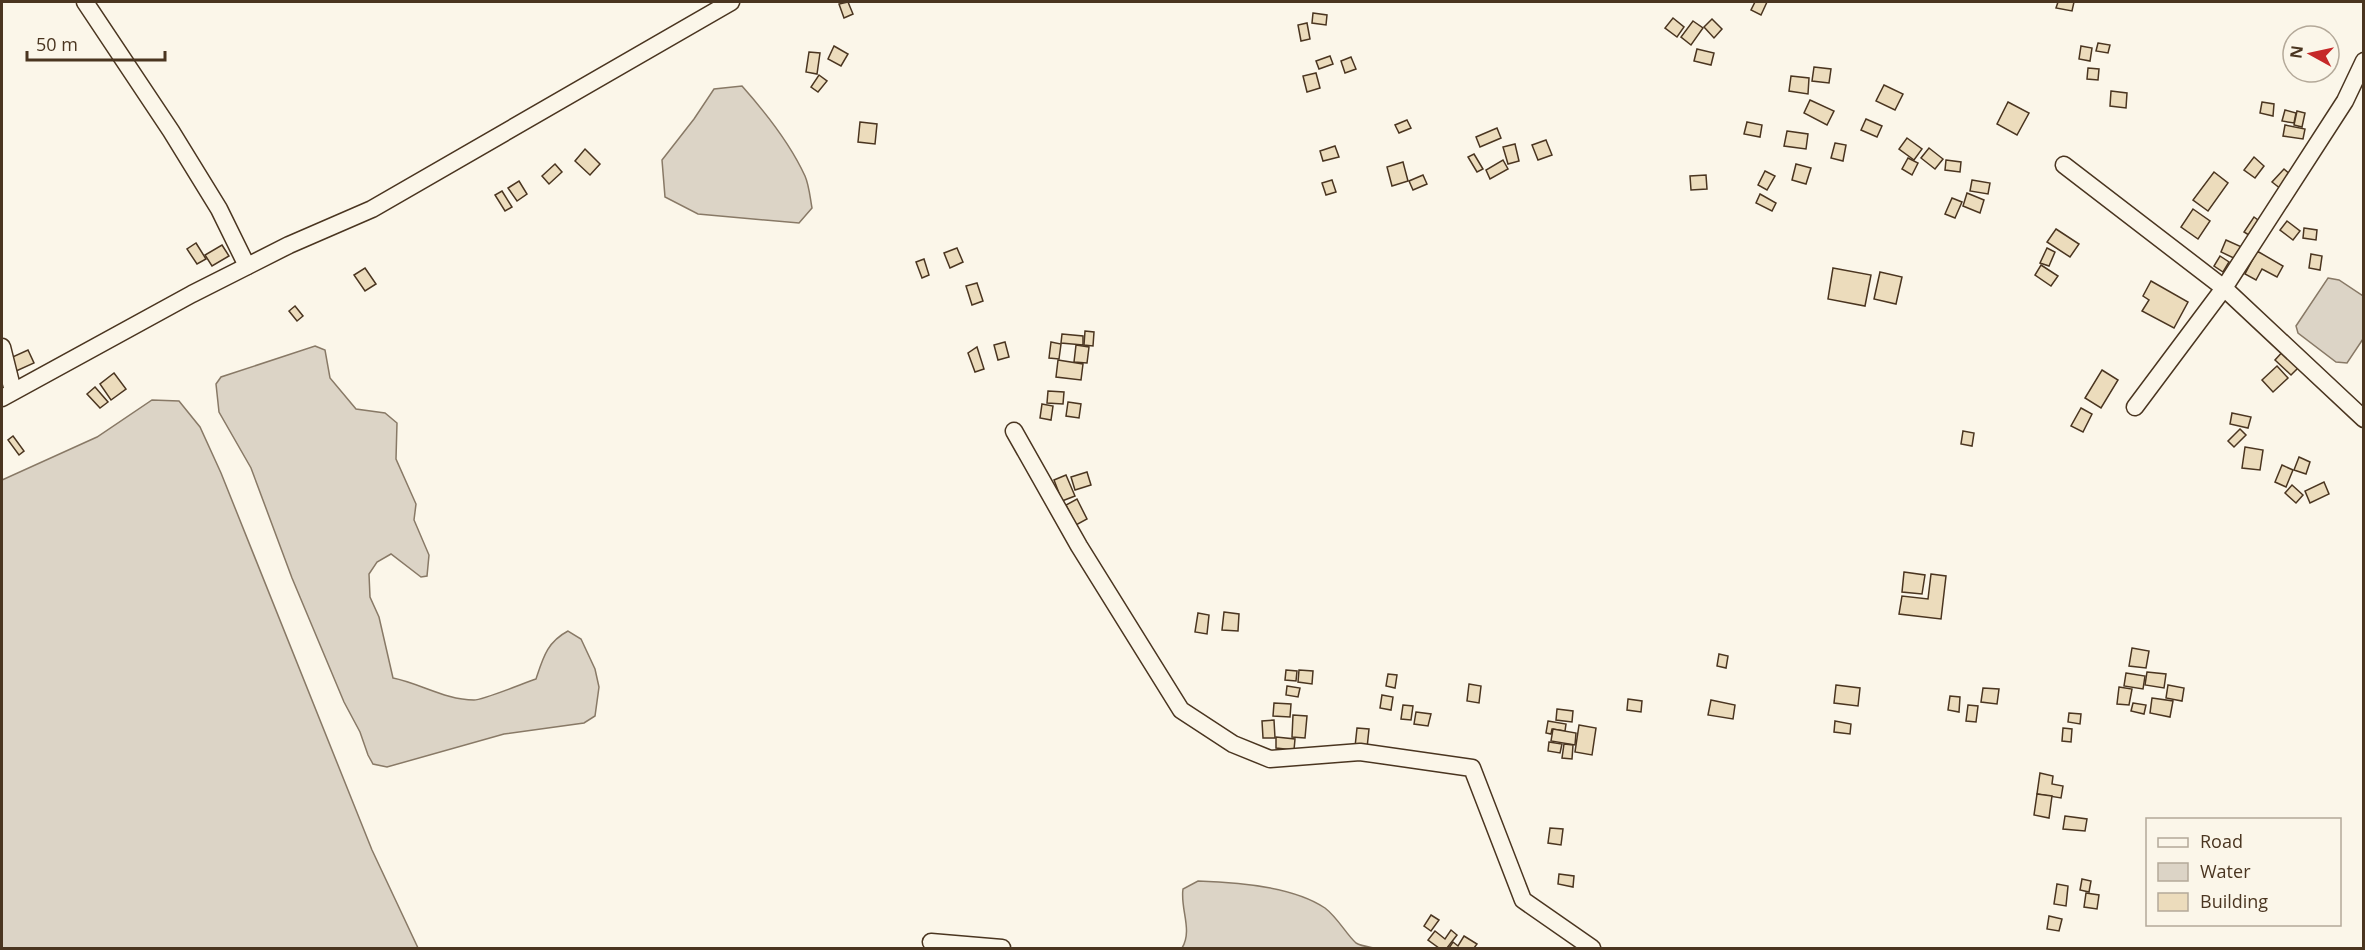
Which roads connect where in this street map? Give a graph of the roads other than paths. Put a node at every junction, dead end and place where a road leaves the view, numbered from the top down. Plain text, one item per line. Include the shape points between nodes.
1 (85, 2) edge
2 (731, 2) edge
3 (2364, 61) edge
4 (2064, 165) dead end
5 (247, 266) junction
6 (2224, 288) junction
7 (2, 347) edge
8 (7, 394) edge
9 (2135, 407) dead end
10 (2364, 419) edge
11 (1014, 431) dead end
12 (931, 942) dead end
13 (1002, 948) edge
14 (1592, 948) edge

1 - 5 street via 219,209
2 - 5 street via 372,208
3 - 6 street via 2345,102
4 - 6 street
5 - 8 street
6 - 9 street
6 - 10 street
7 - 8 street
11 - 14 street via 1078,546 1181,710 1233,744 1270,759 1360,752 1472,768 1523,900
12 - 13 street

